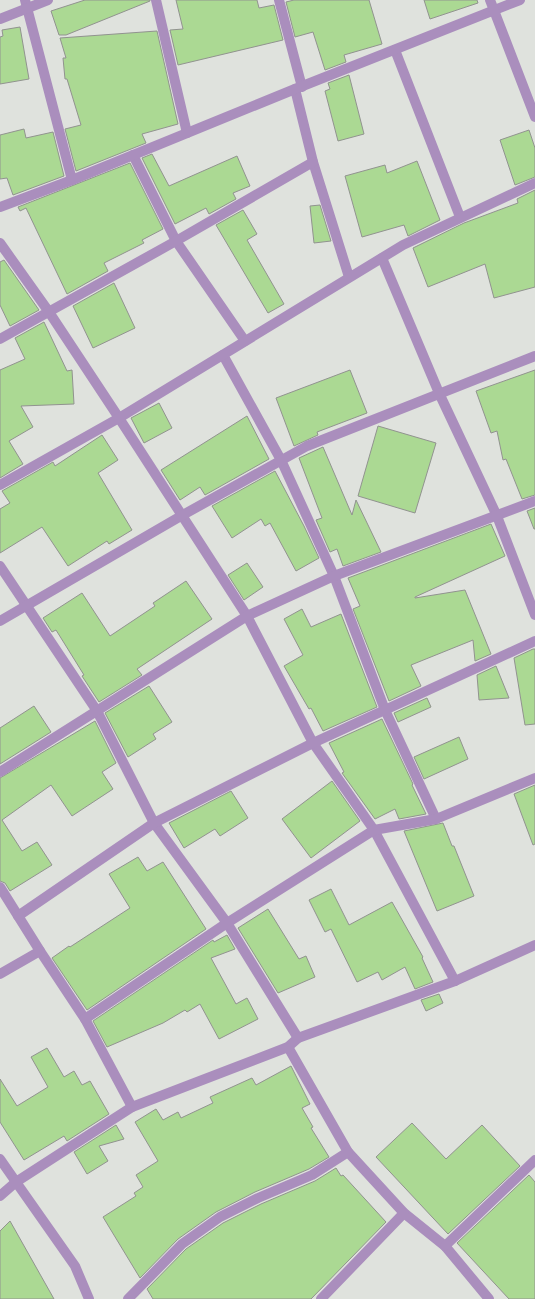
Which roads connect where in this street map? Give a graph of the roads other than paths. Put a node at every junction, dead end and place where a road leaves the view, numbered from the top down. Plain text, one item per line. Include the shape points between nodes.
1 (48, 0) edge
2 (156, 0) edge
3 (279, 0) edge
4 (490, 0) edge
5 (520, 0) edge
6 (26, 4) edge
7 (494, 11) junction
8 (0, 20) edge
9 (395, 50) junction
10 (298, 88) junction
11 (535, 117) edge
12 (187, 133) junction
13 (133, 155) junction
14 (313, 162) junction
15 (72, 180) junction
16 (535, 183) edge
17 (0, 207) edge
18 (460, 217) junction
19 (176, 241) junction
20 (0, 243) edge
21 (382, 258) junction
22 (349, 277) junction
23 (49, 312) junction
24 (0, 339) edge
25 (245, 341) junction
26 (223, 355) junction
27 (535, 356) edge
28 (439, 393) junction
29 (119, 418) junction
30 (281, 460) junction
31 (0, 485) edge
32 (535, 501) edge
33 (181, 516) junction
34 (497, 516) junction
35 (0, 566) edge
36 (334, 576) junction
37 (27, 606) junction
38 (535, 615) edge
39 (247, 616) junction
40 (0, 621) edge
41 (535, 641) edge
42 (385, 710) junction
43 (97, 711) junction
44 (313, 743) junction
45 (0, 772) edge
46 (535, 778) edge
47 (436, 819) junction
48 (154, 823) junction
49 (374, 830) junction
50 (0, 887) edge
51 (18, 916) junction
52 (226, 923) junction
53 (535, 945) edge
54 (40, 951) junction
55 (0, 974) edge
56 (455, 981) junction
57 (85, 1018) junction
58 (298, 1038) junction
59 (288, 1047) junction
60 (132, 1107) junction
61 (348, 1152) junction
62 (0, 1159) edge
63 (535, 1160) edge
64 (16, 1182) junction
65 (0, 1196) edge
66 (404, 1213) junction
67 (445, 1246) junction
68 (89, 1299) edge
69 (128, 1299) edge
70 (321, 1299) edge
71 (489, 1299) edge

1 - 6 street
2 - 12 street
3 - 10 street
4 - 7 street
5 - 7 street
6 - 8 street
6 - 15 street
7 - 9 street
7 - 11 street
9 - 10 street
9 - 18 street
10 - 12 street
10 - 14 street
12 - 13 street
13 - 15 street
13 - 19 street
14 - 19 street
14 - 22 street
15 - 17 street
16 - 18 street
18 - 21 street
19 - 23 street
19 - 25 street
20 - 23 street
21 - 22 street
21 - 28 street
22 - 25 street
23 - 24 street
23 - 29 street
25 - 26 street
26 - 29 street
26 - 30 street
27 - 28 street
28 - 30 street via 307,446
28 - 34 street
29 - 31 street
29 - 33 street
30 - 33 street
30 - 36 street
32 - 34 street
33 - 37 street
33 - 39 street
34 - 36 street
34 - 38 street
35 - 37 street
36 - 39 street
36 - 42 street
37 - 40 street
37 - 43 street
39 - 43 street
39 - 44 street
41 - 42 street
42 - 44 street
42 - 47 street
43 - 45 street
43 - 48 street
44 - 48 street
44 - 49 street
46 - 47 street
47 - 49 street
48 - 51 street
48 - 52 street
49 - 52 street
49 - 56 street
50 - 51 street
51 - 54 street
52 - 57 street
52 - 58 street
53 - 56 street
54 - 55 street
54 - 57 street
56 - 58 street
57 - 60 street
58 - 59 street
59 - 60 street
59 - 61 street
60 - 64 street
61 - 66 street
61 - 69 street via 312,1175 220,1217 182,1244
62 - 64 street
63 - 67 street
64 - 65 street
64 - 68 street via 75,1266
66 - 67 street
66 - 70 street
67 - 71 street

